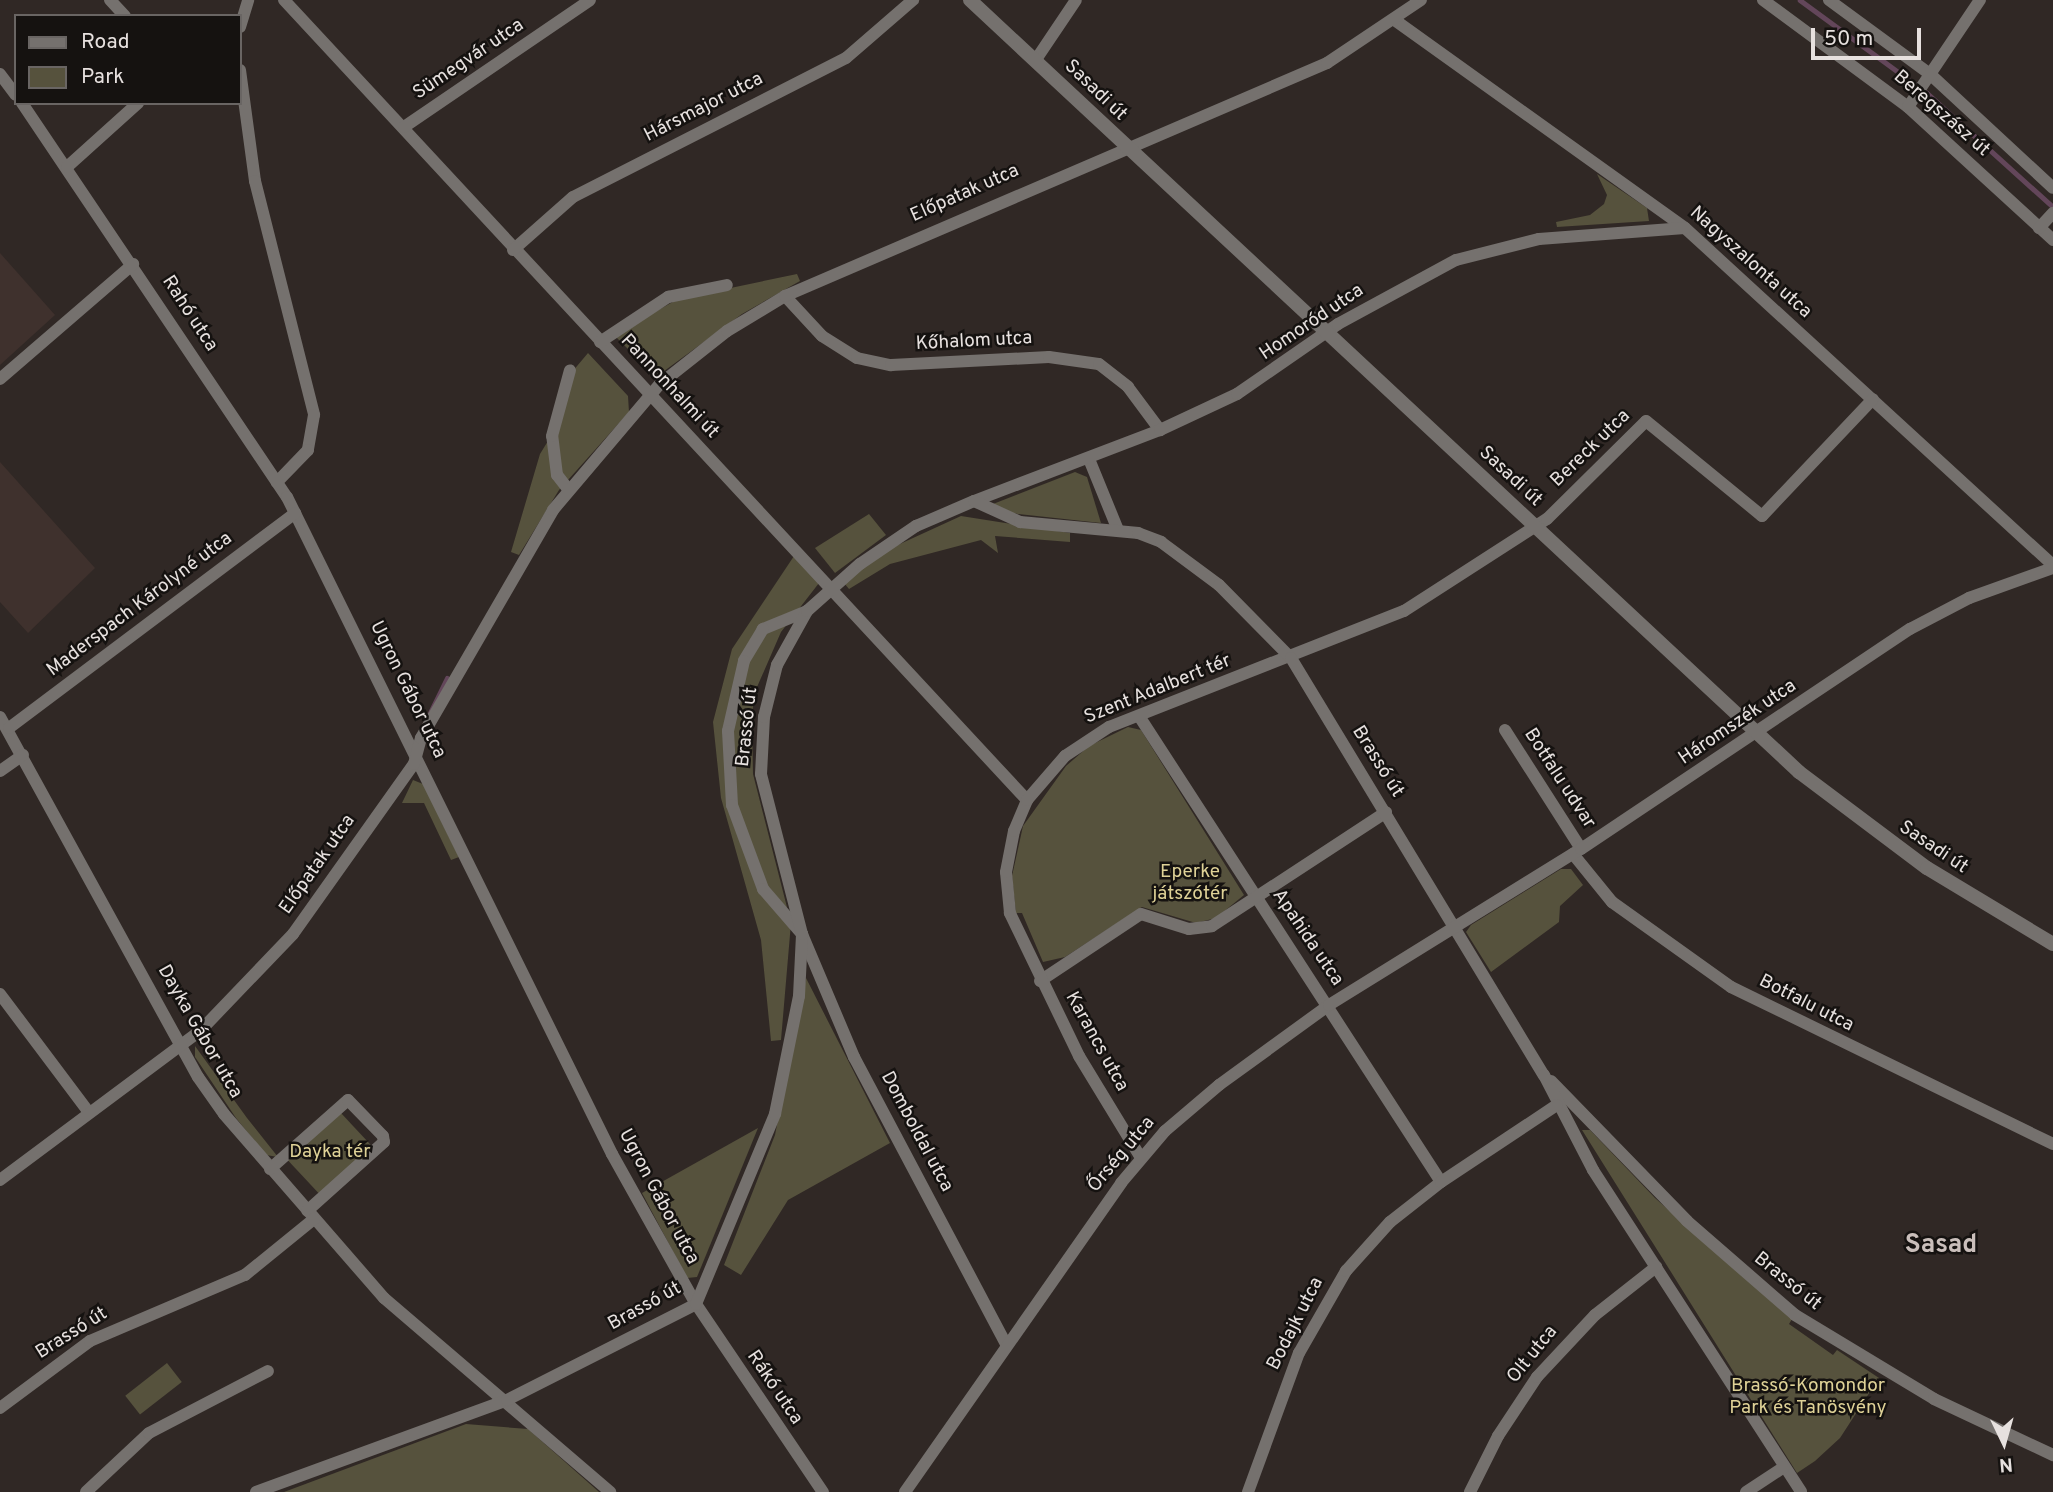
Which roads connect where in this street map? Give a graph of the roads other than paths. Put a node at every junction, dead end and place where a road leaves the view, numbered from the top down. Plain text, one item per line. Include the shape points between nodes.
1 (110, 0) edge
2 (248, 0) edge
3 (284, 0) edge
4 (590, 0) edge
5 (913, 0) edge
6 (970, 0) edge
7 (1076, 0) edge
8 (1422, 0) edge
9 (1763, 0) edge
10 (1829, 0) edge
11 (1980, 0) edge
12 (123, 14) edge
13 (242, 20) edge
14 (1396, 21) junction
15 (1035, 61) junction
16 (0, 74) edge
17 (1928, 79) junction
18 (242, 85) edge
19 (14, 92) edge
20 (1912, 102) junction
21 (23, 105) edge
22 (136, 105) edge
23 (404, 127) junction
24 (1126, 147) junction
25 (67, 167) junction
26 (2053, 188) edge
27 (2051, 215) edge
28 (1685, 228) junction
29 (2039, 228) junction
30 (2053, 240) edge
31 (513, 250) junction
32 (133, 264) junction
33 (727, 285) dead end
34 (785, 296) junction
35 (1325, 334) junction
36 (600, 342) junction
37 (570, 370) dead end
38 (0, 379) edge
39 (651, 396) junction
40 (1873, 399) junction
41 (1160, 430) junction
42 (1089, 459) junction
43 (277, 482) junction
44 (568, 489) junction
45 (974, 501) junction
46 (295, 513) junction
47 (1536, 527) junction
48 (1118, 530) junction
49 (2053, 566) edge
50 (832, 587) junction
51 (807, 611) junction
52 (1291, 659) junction
53 (1139, 716) junction
54 (0, 717) edge
55 (9, 728) junction
56 (1505, 730) dead end
57 (1758, 733) junction
58 (417, 754) junction
59 (23, 755) junction
60 (0, 771) edge
61 (1027, 800) junction
62 (1386, 812) junction
63 (1577, 852) junction
64 (1256, 897) junction
65 (1453, 929) junction
66 (802, 934) junction
67 (2053, 944) edge
68 (1040, 981) junction
69 (0, 994) edge
70 (1329, 1005) junction
71 (181, 1046) junction
72 (1545, 1075) junction
73 (1558, 1105) junction
74 (88, 1111) junction
75 (2053, 1144) edge
76 (1141, 1158) junction
77 (270, 1169) junction
78 (0, 1180) edge
79 (1441, 1182) junction
80 (310, 1215) junction
81 (1656, 1267) junction
82 (695, 1304) junction
83 (1006, 1344) junction
84 (268, 1371) dead end
85 (507, 1400) junction
86 (0, 1408) edge
87 (2053, 1455) edge
88 (1784, 1467) junction
89 (86, 1492) edge
90 (256, 1492) edge
91 (610, 1492) edge
92 (823, 1492) edge
93 (905, 1492) edge
94 (1248, 1492) edge
95 (1470, 1492) edge
96 (1746, 1492) edge
97 (1801, 1492) edge

1 - 12 street
2 - 13 street
3 - 23 street, Pannonhalmi út
4 - 23 street, Sümegvár utca
5 - 31 street, Hársmajor utca via 846,58 581,192
6 - 15 street, Sasadi út
7 - 15 street
8 - 14 street, Előpatak utca
9 - 20 street, Beregszász út
10 - 17 street, Beregszász út
11 - 17 street
14 - 24 street, Előpatak utca via 1327,62
14 - 28 street, Nagyszalonta utca
15 - 24 street, Sasadi út
16 - 19 street
17 - 20 street
17 - 26 street, Beregszász út
18 - 43 street via 255,181 314,415 308,450
20 - 29 street, Beregszász út
21 - 25 street, Rahó utca
22 - 25 street
23 - 31 street, Pannonhalmi út
24 - 34 street, Előpatak utca
24 - 35 street, Sasadi út
25 - 32 street, Rahó utca
27 - 29 street
28 - 35 street, Homoród utca via 1572,234 1484,251 1423,275
28 - 40 street, Nagyszalonta utca
29 - 30 street, Beregszász út
31 - 36 street, Pannonhalmi út
32 - 38 street
32 - 43 street, Rahó utca
33 - 36 street via 667,297
34 - 39 street, Előpatak utca via 727,331
34 - 41 street, Kőhalom utca via 822,336 857,358 891,365 1049,357 1099,364 1128,387
35 - 41 street, Homoród utca via 1261,381
35 - 47 street, Sasadi út
36 - 39 street, Pannonhalmi út
37 - 44 street via 552,436 557,475
39 - 44 street, Előpatak utca
39 - 50 street, Pannonhalmi út
40 - 47 street, Bereck utca via 1769,514 1755,515 1646,421
40 - 49 street, Nagyszalonta utca
41 - 42 street, Homoród utca
42 - 45 street, Homoród utca
42 - 48 street
43 - 46 street, Ugron Gábor utca
44 - 58 street, Előpatak utca via 522,560
45 - 48 street, Brassó út via 1020,522
45 - 50 street, Brassó út via 916,526
46 - 55 street, Maderspach Károlyné utca
46 - 58 street, Ugron Gábor utca
47 - 52 street, Bereck utca via 1404,611
47 - 57 street, Sasadi út
48 - 52 street, Brassó út via 1160,542 1196,565
49 - 57 street, Háromszék utca via 1929,618
50 - 51 street, Brassó út
50 - 61 street, Pannonhalmi út
51 - 66 street, Brassó út via 777,665 761,748 763,794
51 - 66 street, Brassó út via 763,629 744,661 728,731 733,805 753,863 764,889
52 - 53 street, Szent Adalbert tér
52 - 62 street, Brassó út
53 - 61 street, Szent Adalbert tér via 1084,740
53 - 64 street, Apahida utca
54 - 55 street, Dayka Gábor utca
55 - 59 street, Dayka Gábor utca
56 - 63 street, Botfalu udvar
57 - 63 street, Háromszék utca
57 - 67 street, Sasadi út via 1869,828
58 - 71 street, Előpatak utca via 293,934 253,981
58 - 82 street, Ugron Gábor utca via 612,1154
59 - 60 street
59 - 71 street, Dayka Gábor utca
61 - 68 street, Szent Adalbert tér via 1009,852 1006,891 1015,931
62 - 64 street
62 - 65 street, Brassó út
63 - 65 street, Háromszék utca
63 - 75 street, Botfalu utca via 1612,902 1731,987
64 - 68 street via 1197,930 1141,914
64 - 70 street, Apahida utca
65 - 70 street, Őrség utca
65 - 72 street, Brassó út
66 - 82 street, Brassó út via 799,996 782,1090 754,1174
66 - 83 street, Domboldal utca via 854,1057
68 - 76 street, Karancs utca
69 - 74 street
70 - 76 street, Őrség utca via 1219,1086
70 - 79 street, Apahida utca
71 - 74 street, Előpatak utca
71 - 77 street, Dayka Gábor utca via 209,1094
72 - 73 street, Brassó út
72 - 87 street, Brassó út via 1697,1231 1796,1315 1842,1348 1983,1426
73 - 79 street, Bodajk utca
73 - 81 street, Brassó út
74 - 78 street, Előpatak utca
76 - 83 street, Őrség utca
77 - 80 street, Dayka Gábor utca
77 - 80 street via 348,1100 358,1108 384,1142
79 - 94 street, Bodajk utca via 1390,1222 1331,1291 1299,1353
80 - 85 street, Dayka Gábor utca via 405,1318
80 - 86 street, Brassó út via 246,1275 90,1341
81 - 88 street, Brassó út
81 - 95 street, Olt utca via 1586,1323 1537,1377 1498,1436
82 - 85 street, Brassó út
82 - 92 street, Rákó utca
83 - 93 street, Őrség utca
84 - 89 street via 149,1433
85 - 90 street, Brassó út
85 - 91 street, Dayka Gábor utca
88 - 96 street
88 - 97 street, Brassó út

